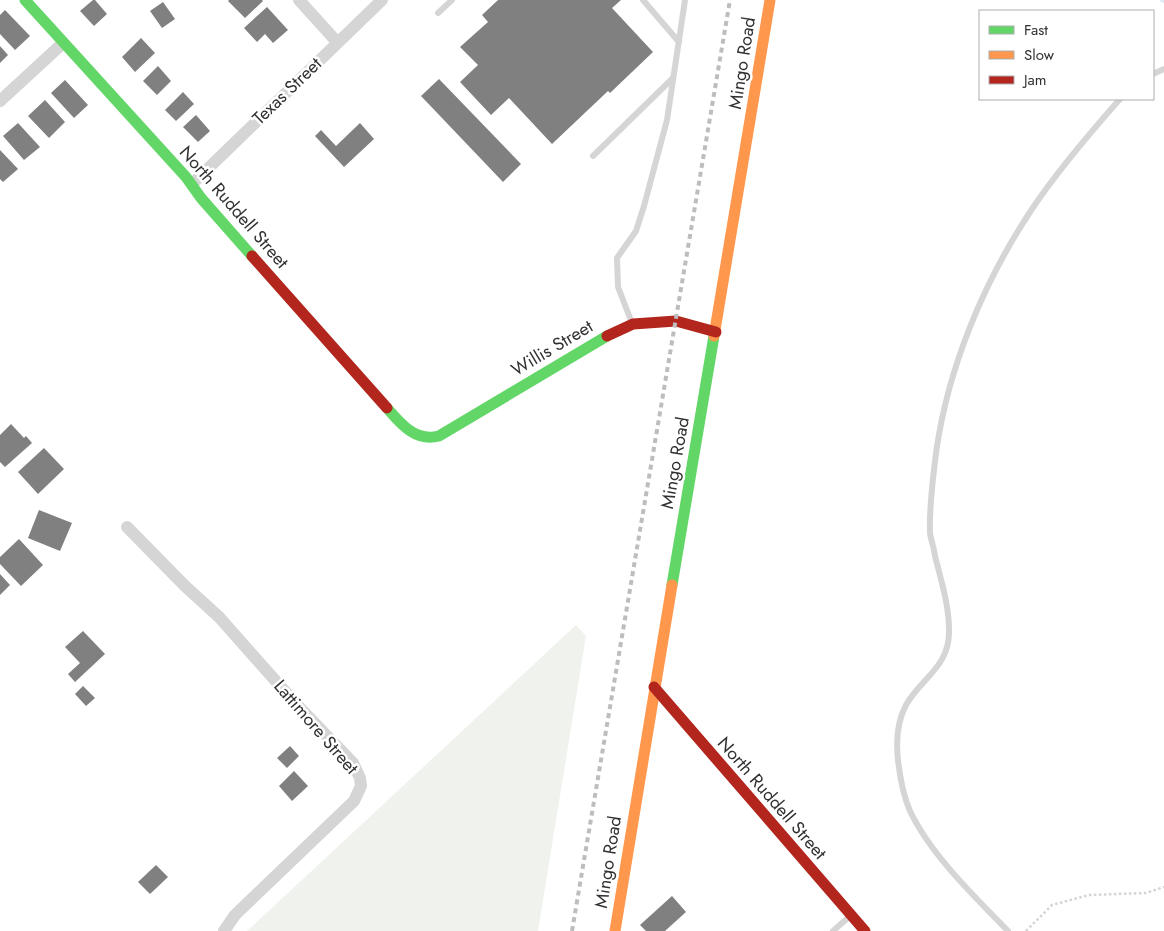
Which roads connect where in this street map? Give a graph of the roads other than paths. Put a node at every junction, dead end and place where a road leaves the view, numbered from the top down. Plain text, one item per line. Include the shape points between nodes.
1 (25, 0) edge
2 (299, 0) edge
3 (382, 0) edge
4 (452, 0) edge
5 (643, 0) edge
6 (685, 0) edge
7 (770, 0) edge
8 (438, 13) dead end
9 (337, 42) junction
10 (678, 42) junction
11 (63, 43) junction
12 (673, 78) junction
13 (1119, 100) edge
14 (0, 101) edge
15 (593, 156) dead end
16 (192, 184) junction
17 (633, 324) junction
18 (716, 332) junction
19 (416, 437) joint
20 (127, 527) dead end
21 (654, 687) junction
22 (851, 915) junction
23 (224, 931) edge
24 (615, 931) edge
25 (833, 931) edge
26 (865, 931) edge
27 (1008, 931) edge

1 - 11 street, North Ruddell Street
2 - 9 street
3 - 9 street, Texas Street
4 - 8 lane
5 - 10 lane
6 - 10 lane
7 - 18 street, Mingo Road
9 - 16 street, Texas Street
10 - 12 lane
11 - 14 street
11 - 16 street, North Ruddell Street
12 - 15 lane
12 - 17 lane via 667,120 644,206 636,230 617,258 618,287
13 - 27 lane via 1084,139 1032,209 986,290 962,351 939,434 930,498 930,534 946,600 948,643 932,674 905,707 898,733 900,776 910,811 946,864
16 - 19 street, North Ruddell Street via 334,349
17 - 18 street, Willis Street via 676,321
17 - 19 street, Willis Street via 600,339 439,436 430,440
18 - 21 street, Mingo Road
20 - 23 street, Lattimore Street via 219,617 353,763 360,778 361,786 354,801 235,915
21 - 22 street, North Ruddell Street
21 - 24 street, Mingo Road
22 - 25 lane
22 - 26 street, North Ruddell Street

